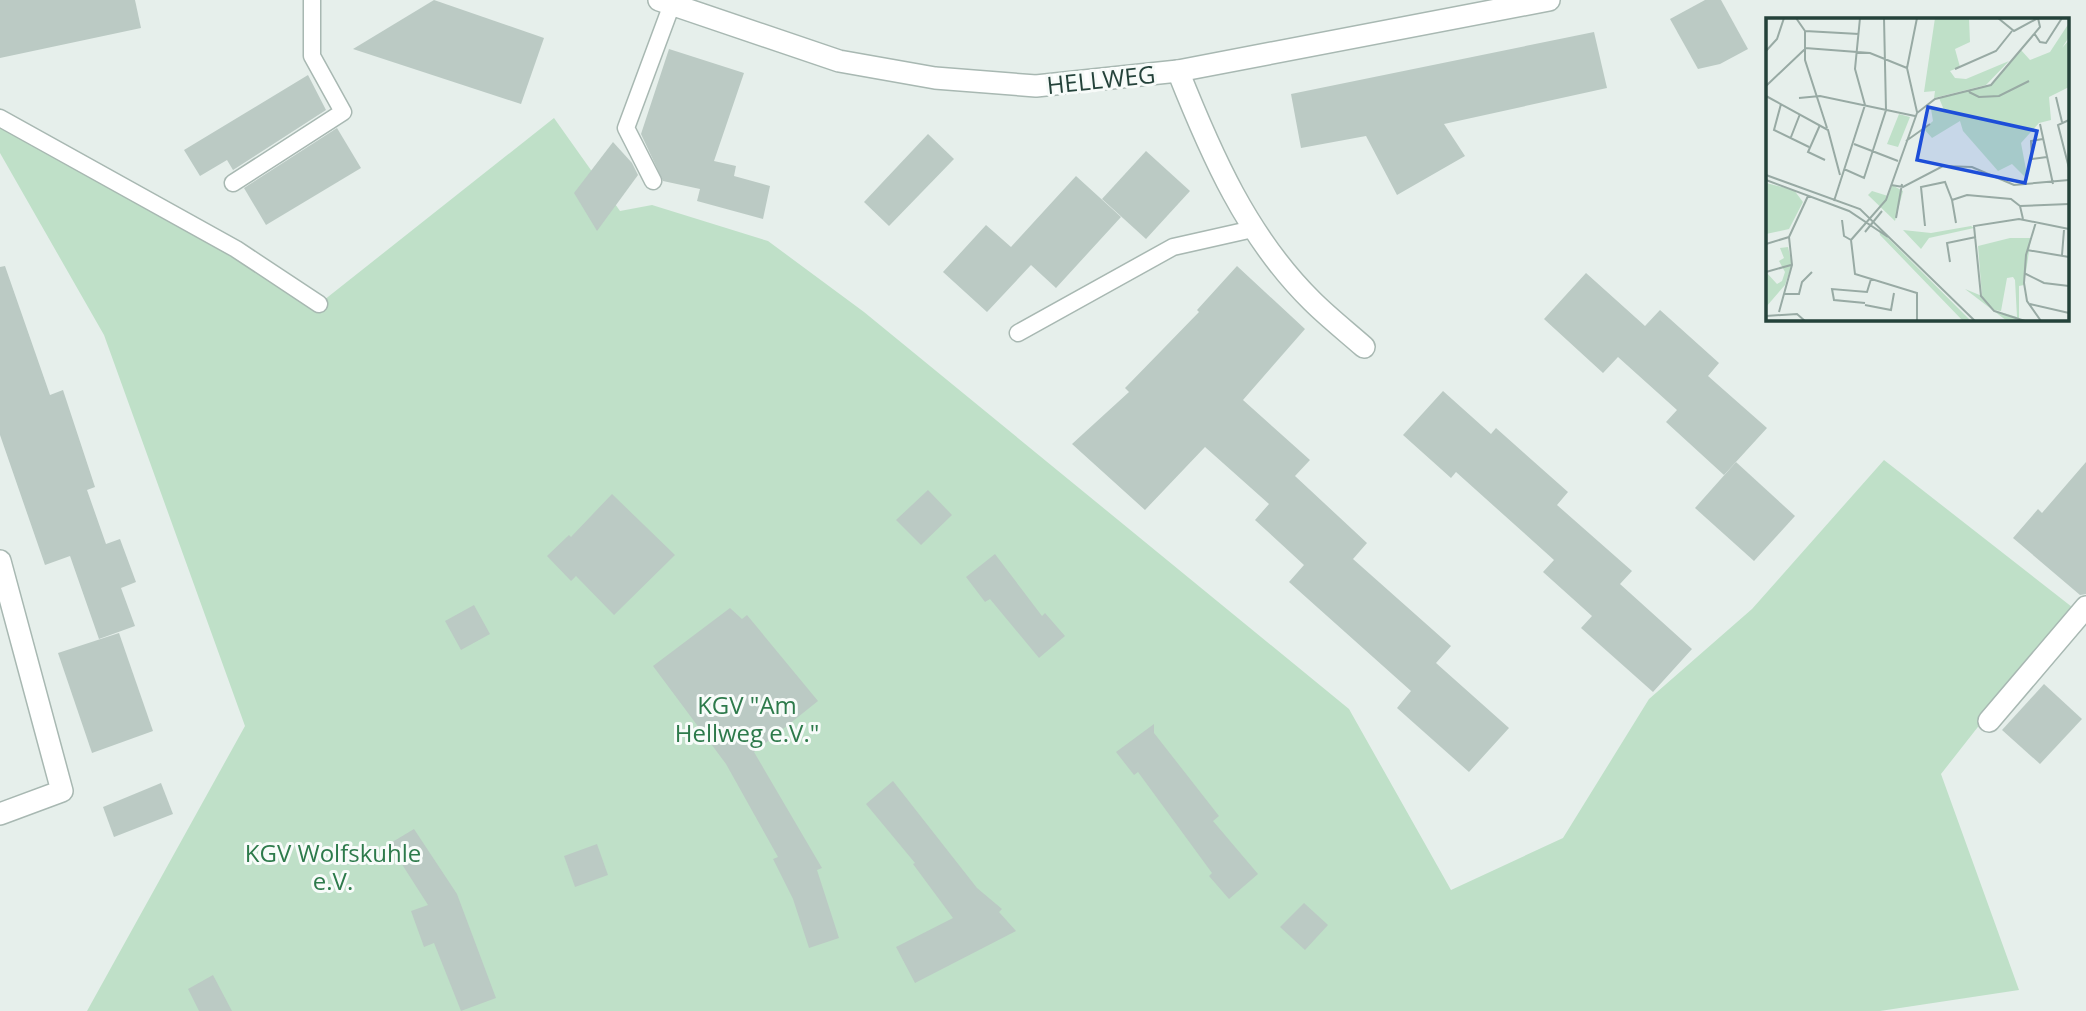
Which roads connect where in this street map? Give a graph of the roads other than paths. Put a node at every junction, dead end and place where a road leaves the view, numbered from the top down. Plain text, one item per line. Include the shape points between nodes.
1 (312, 0) edge
2 (1549, 0) edge
3 (666, 2) edge
4 (1178, 71) junction
5 (0, 118) edge
6 (653, 181) dead end
7 (233, 183) dead end
8 (1253, 229) junction
9 (319, 304) dead end
10 (1018, 333) dead end
11 (1364, 347) dead end
12 (0, 561) edge
13 (2086, 607) edge
14 (1989, 721) dead end
15 (0, 814) edge

1 - 7 lane via 312,56 342,112
2 - 4 street, HELLWEG
3 - 4 street, HELLWEG via 839,61 935,78 1037,86
3 - 6 lane via 626,128
4 - 8 street via 1212,157
5 - 9 lane via 236,249
8 - 10 lane via 1173,247
8 - 11 street via 1311,300
12 - 15 street via 62,791
13 - 14 street

